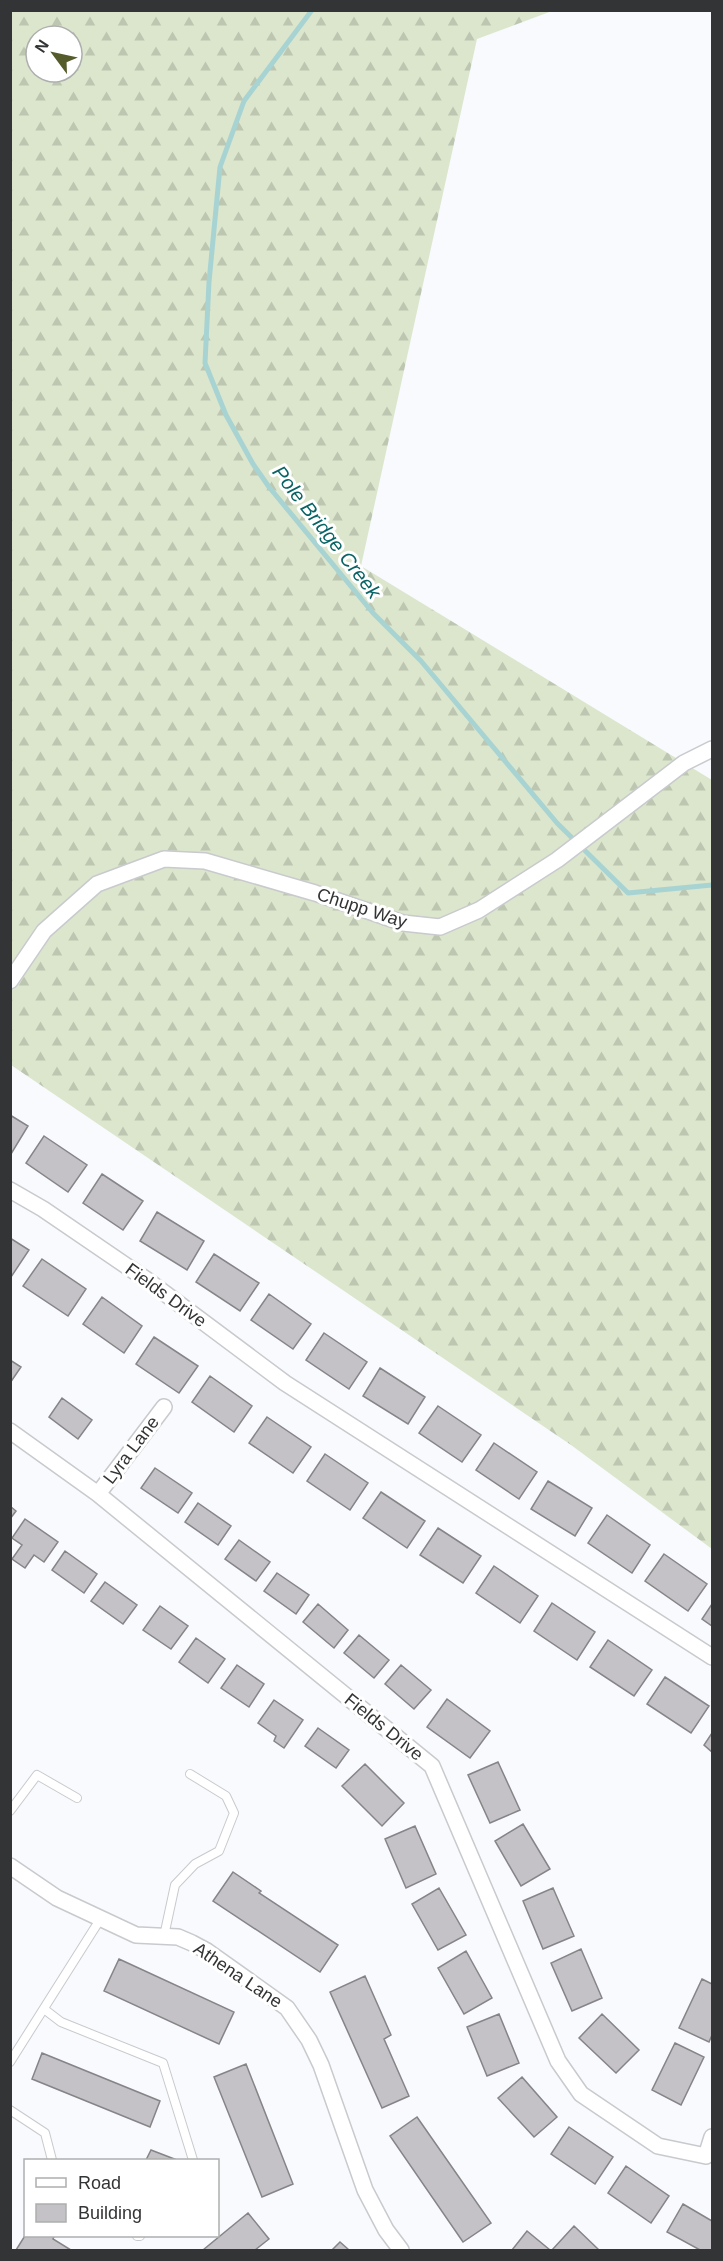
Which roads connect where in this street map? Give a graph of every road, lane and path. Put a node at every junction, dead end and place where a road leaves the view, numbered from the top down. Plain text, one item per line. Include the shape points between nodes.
1 (712, 748) edge
2 (10, 981) edge
3 (10, 1190) edge
4 (164, 1407) dead end
5 (10, 1431) edge
6 (98, 1494) junction
7 (712, 1658) edge
8 (190, 1774) dead end
9 (77, 1798) dead end
10 (10, 1811) edge
11 (10, 1866) edge
12 (101, 1918) junction
13 (164, 1936) junction
14 (44, 2009) junction
15 (10, 2062) edge
16 (10, 2110) edge
17 (712, 2137) edge
18 (52, 2159) edge
19 (193, 2159) edge
20 (401, 2250) edge

1 - 2 street, Chupp Way via 684,763 557,860 480,910 440,927 403,923 205,861 164,859 96,884 44,931
3 - 7 street, Fields Drive via 147,1280 285,1383
4 - 6 street, Lyra Lane
5 - 6 street, Fields Drive
6 - 17 street, Fields Drive via 432,1766 558,2061 581,2094 658,2146 706,2156
8 - 13 lane via 226,1796 234,1814 219,1851 195,1864 175,1886
9 - 10 lane via 37,1774
11 - 12 street, Athena Lane via 57,1898
12 - 13 street, Athena Lane via 136,1935
12 - 14 lane
13 - 20 street, Athena Lane via 178,1937 207,1951 288,2008 321,2065 365,2190
14 - 15 lane
14 - 19 lane via 61,2022 163,2063
16 - 18 lane via 45,2133

